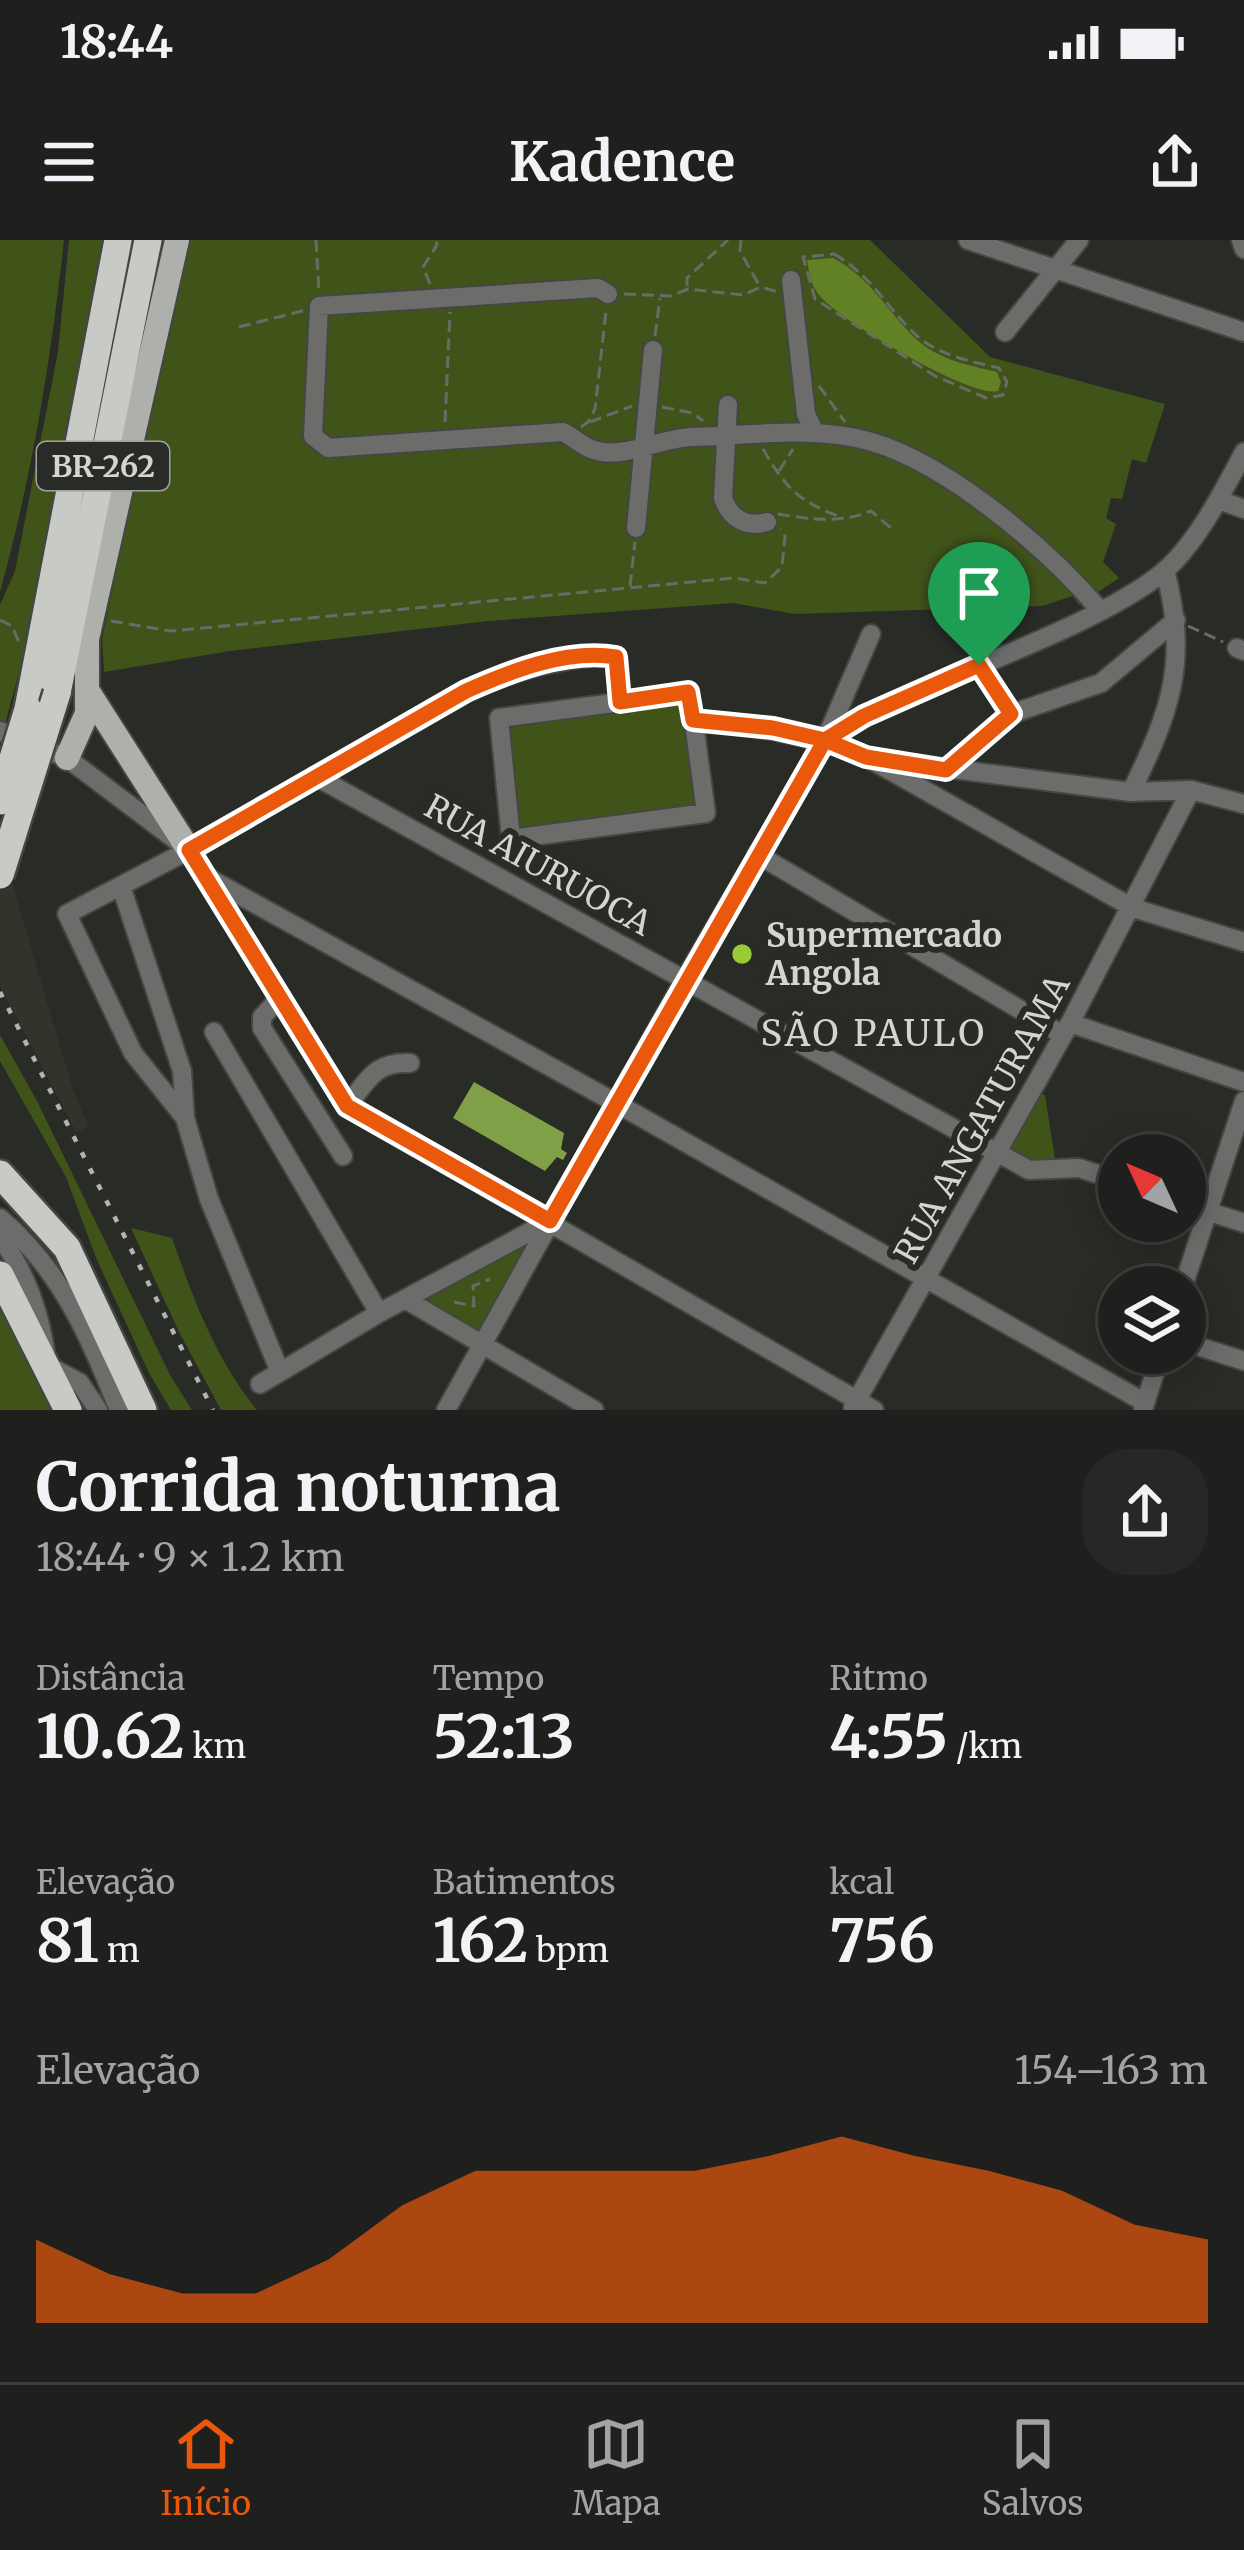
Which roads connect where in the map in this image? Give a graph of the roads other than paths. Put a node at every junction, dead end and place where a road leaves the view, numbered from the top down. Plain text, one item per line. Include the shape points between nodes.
1 (118, 240) edge
2 (148, 240) edge
3 (177, 240) edge
4 (968, 240) edge
5 (1079, 240) edge
6 (1241, 240) edge
7 (1244, 249) edge
8 (1053, 271) junction
9 (790, 280) dead end
10 (608, 294) road end
11 (1005, 332) dead end
12 (1244, 332) edge
13 (653, 350) road end
14 (728, 405) dead end
15 (809, 433) junction
16 (727, 436) junction
17 (643, 444) junction
18 (1244, 452) edge
19 (1219, 500) junction
20 (1244, 509) edge
21 (767, 522) road end
22 (636, 528) road end
23 (1165, 570) junction
24 (1100, 609) junction
25 (1176, 620) junction
26 (871, 634) dead end
27 (979, 665) junction
28 (86, 688) junction
29 (620, 702) junction
30 (1011, 714) junction
31 (693, 720) junction
32 (0, 731) edge
33 (825, 740) junction
34 (866, 757) junction
35 (67, 758) junction
36 (946, 770) junction
37 (315, 776) junction
38 (1191, 790) junction
39 (1131, 792) junction
40 (0, 801) edge
41 (1244, 804) edge
42 (189, 850) junction
43 (757, 854) junction
44 (0, 875) edge
45 (208, 878) junction
46 (121, 886) junction
47 (1133, 908) junction
48 (1244, 942) edge
49 (684, 981) junction
50 (281, 998) junction
51 (1067, 1029) junction
52 (214, 1032) dead end
53 (410, 1063) dead end
54 (1244, 1082) edge
55 (351, 1101) junction
56 (1244, 1101) edge
57 (616, 1103) junction
58 (184, 1118) junction
59 (997, 1153) junction
60 (343, 1156) dead end
61 (480, 1173) dead end
62 (0, 1174) edge
63 (1098, 1174) edge
64 (1208, 1212) junction
65 (0, 1218) edge
66 (550, 1221) junction
67 (1244, 1223) edge
68 (0, 1237) edge
69 (1190, 1266) edge
70 (0, 1275) edge
71 (927, 1280) junction
72 (405, 1300) junction
73 (379, 1313) junction
74 (43, 1327) junction
75 (482, 1346) junction
76 (1206, 1349) edge
77 (1244, 1361) edge
78 (46, 1365) junction
79 (280, 1372) junction
80 (1154, 1374) edge
81 (80, 1383) junction
82 (260, 1384) dead end
83 (132, 1404) edge
84 (1144, 1406) edge
85 (861, 1407) edge
86 (68, 1410) edge
87 (98, 1410) edge
88 (446, 1410) edge
89 (594, 1410) edge

1 - 40 highway, BR-262, bridge via 28,709
2 - 44 highway, BR-262, bridge via 57,693
3 - 28 main road via 87,639
4 - 8 street
5 - 8 street
6 - 7 street
8 - 11 street
8 - 12 street
9 - 15 street
10 - 17 street via 598,288 319,306 313,436 328,448 562,432 598,452
13 - 17 street
14 - 16 street
15 - 16 street
15 - 24 street via 914,455 1072,578
16 - 17 street
16 - 21 street via 727,507 738,520
17 - 22 street
18 - 19 street
19 - 20 street
19 - 23 street
23 - 24 street
23 - 25 street
24 - 27 street
25 - 30 street via 1101,683
25 - 39 street via 1177,677
26 - 33 street
27 - 30 street
27 - 33 street
28 - 35 main road via 86,712
28 - 42 main road
29 - 31 street via 688,692
29 - 31 street via 499,718 511,839 706,813
29 - 37 street via 616,657 556,659 466,691
30 - 36 street
31 - 33 street
32 - 35 street
33 - 34 street
33 - 43 street
34 - 36 street
34 - 47 street
35 - 42 street
36 - 39 street
37 - 42 street
37 - 49 street, RUA AIURUOCA
38 - 39 street
38 - 41 street
38 - 47 street, RUA ANGATURAMA
42 - 45 street
42 - 46 street
43 - 49 street
43 - 51 street
45 - 50 street
45 - 57 street
46 - 58 street via 182,1071
46 - 58 street via 67,914 134,1053
47 - 48 street
47 - 51 street, RUA ANGATURAMA
49 - 57 street
49 - 59 street, RUA AIURUOCA
50 - 55 street
50 - 60 street via 262,1028
51 - 54 street
51 - 59 street, RUA ANGATURAMA
52 - 73 street
53 - 55 street via 378,1067
55 - 61 street
55 - 66 street
56 - 64 street
57 - 66 street
57 - 71 street
58 - 79 street
59 - 63 street, RUA AIURUOCA via 1029,1169
59 - 71 street, RUA ANGATURAMA
62 - 83 highway via 67,1248
64 - 67 street
64 - 69 street
65 - 83 street via 42,1257
66 - 72 street
66 - 75 street
66 - 85 street
68 - 74 street
70 - 78 highway
71 - 84 street
71 - 85 street, RUA ANGATURAMA
72 - 73 street
72 - 75 street
73 - 79 street
74 - 78 street
74 - 81 street
75 - 88 street
75 - 89 street
76 - 77 street
78 - 81 street
78 - 86 highway
79 - 82 street
80 - 84 street
81 - 87 street

